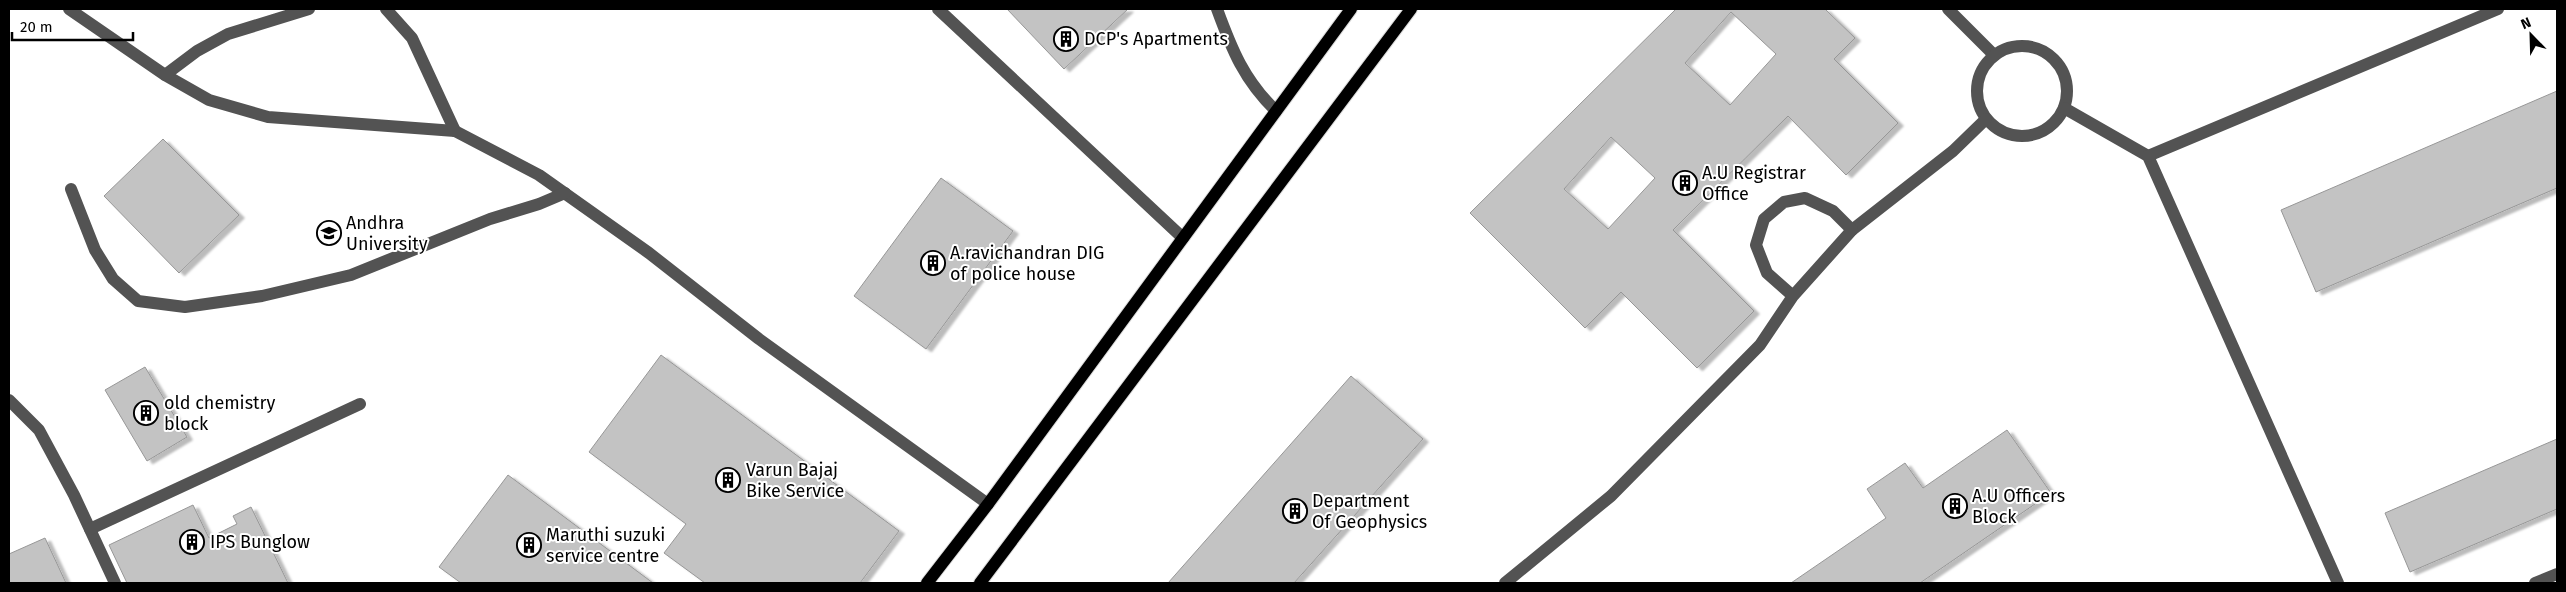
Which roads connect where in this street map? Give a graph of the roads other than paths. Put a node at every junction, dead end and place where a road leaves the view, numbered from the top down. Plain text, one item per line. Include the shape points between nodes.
1 (69, 9) edge
2 (309, 9) edge
3 (386, 9) edge
4 (938, 9) edge
5 (1217, 9) edge
6 (1351, 9) edge
7 (1411, 9) edge
8 (1948, 9) edge
9 (2498, 9) edge
10 (1994, 55) junction
11 (165, 75) junction
12 (2064, 108) junction
13 (1276, 111) junction
14 (1986, 119) junction
15 (455, 131) junction
16 (2148, 156) junction
17 (71, 189) dead end
18 (565, 193) junction
19 (1852, 230) junction
20 (1183, 238) junction
21 (1793, 296) junction
22 (9, 400) edge
23 (360, 404) dead end
24 (988, 504) junction
25 (90, 530) junction
26 (2557, 574) edge
27 (114, 583) edge
28 (927, 583) edge
29 (980, 583) edge
30 (1504, 583) edge
31 (2338, 583) edge
32 (2535, 583) edge

1 - 11 street
2 - 11 street via 228,34 197,51
3 - 15 street via 412,38
4 - 20 street
5 - 13 street via 1239,64 1258,94
6 - 13 main road
7 - 29 main road
8 - 10 street
9 - 16 street
10 - 12 street via 2006,48 2020,46 2034,47 2046,53 2058,63 2066,77 2068,93
10 - 14 street via 1978,78 1976,92
11 - 15 street via 209,100 268,117
12 - 14 street via 2056,121 2043,131 2028,136 2013,136 1998,130
12 - 16 street
13 - 20 main road
14 - 19 street via 1953,151
15 - 18 street via 539,175
16 - 31 street
17 - 18 street via 95,250 112,279 138,301 185,307 262,296 351,275 490,219
18 - 24 street via 759,339
19 - 21 street
19 - 21 street via 1833,211 1805,198 1784,202 1764,219 1756,245 1767,273
20 - 24 main road
21 - 30 street via 1760,346 1611,496
22 - 25 street via 39,430
23 - 25 street
24 - 28 main road
25 - 27 street
26 - 32 street

